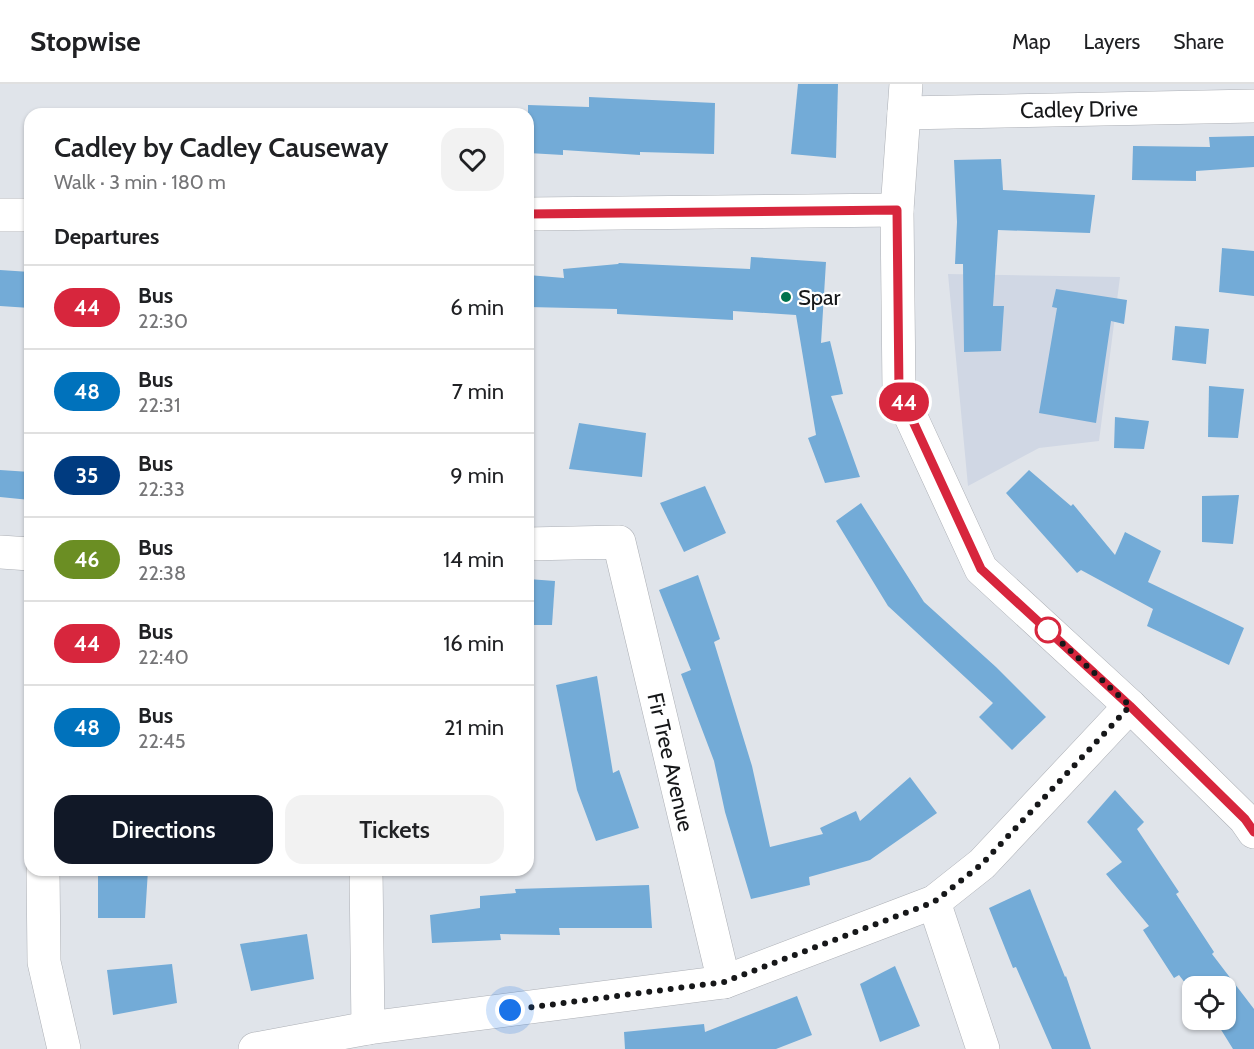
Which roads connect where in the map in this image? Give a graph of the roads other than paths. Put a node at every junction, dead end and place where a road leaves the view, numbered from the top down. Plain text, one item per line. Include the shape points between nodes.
1 (905, 98) edge
2 (1254, 106) edge
3 (897, 210) junction
4 (534, 214) edge
5 (0, 215) edge
6 (24, 215) edge
7 (534, 544) edge
8 (0, 552) edge
9 (24, 554) edge
10 (1130, 706) junction
11 (1251, 818) edge
12 (43, 876) edge
13 (366, 876) edge
14 (934, 902) junction
15 (724, 982) junction
16 (368, 1028) junction
17 (64, 1049) edge
18 (255, 1049) edge
19 (983, 1049) edge

1 - 2 street, Cadley Drive
1 - 3 street
3 - 4 street
3 - 10 street via 899,391 981,569
5 - 6 street
7 - 15 street, Fir Tree Avenue via 618,543
8 - 9 street
10 - 11 street
10 - 14 street via 982,864
12 - 17 street via 44,962
13 - 16 street
14 - 15 street
14 - 19 street
15 - 16 street
16 - 18 street

